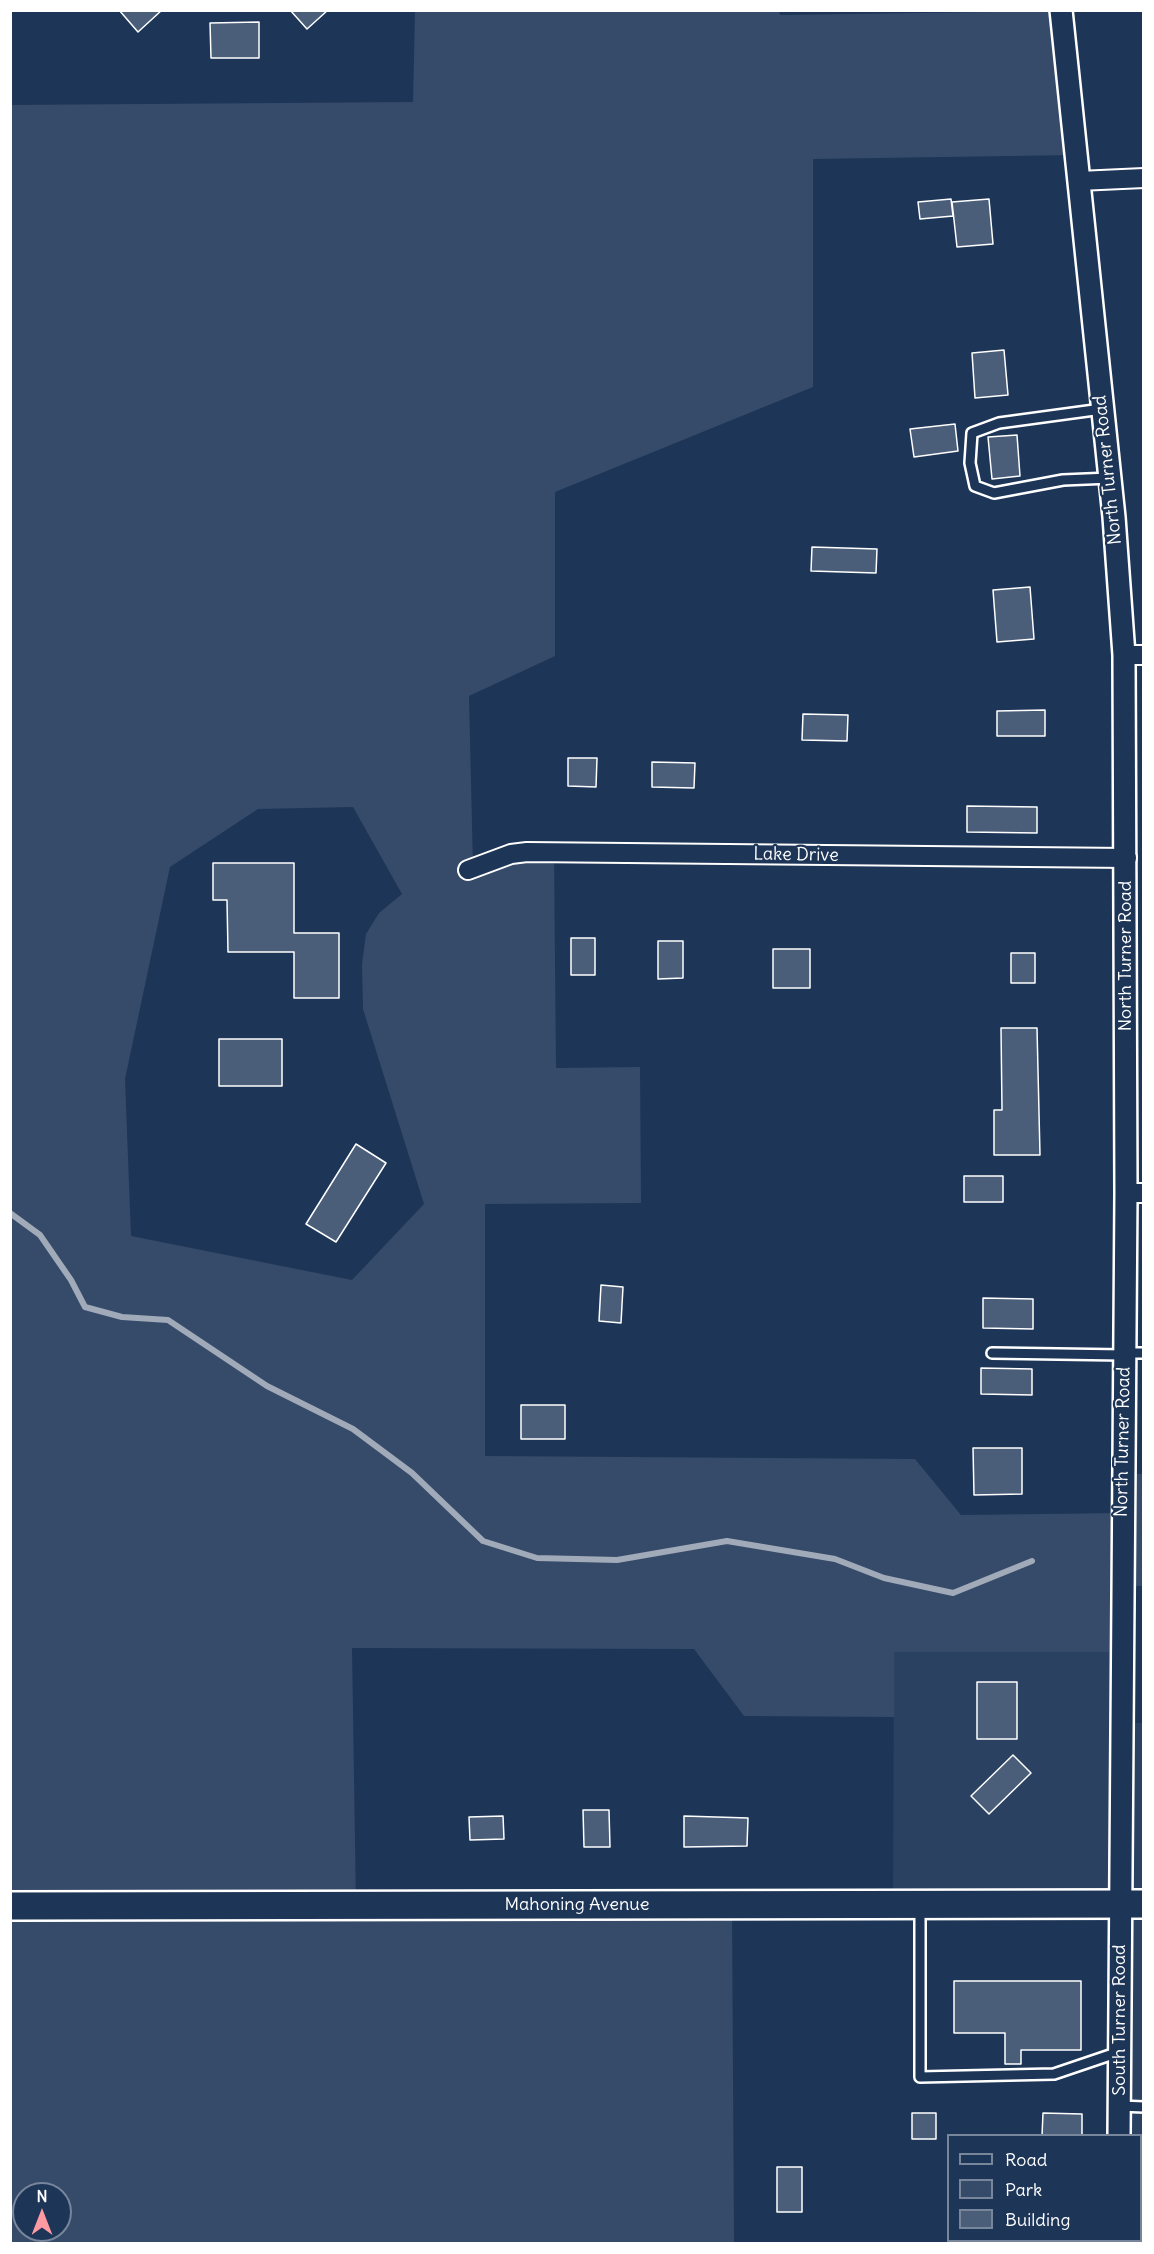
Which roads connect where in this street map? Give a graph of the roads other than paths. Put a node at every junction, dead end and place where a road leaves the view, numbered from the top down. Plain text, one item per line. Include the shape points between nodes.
1 (1060, 10) edge
2 (1143, 178) edge
3 (1079, 181) junction
4 (1102, 409) junction
5 (1110, 478) junction
6 (1134, 655) edge
7 (1126, 858) junction
8 (468, 870) dead end
9 (1135, 1193) edge
10 (992, 1353) dead end
11 (1131, 1354) edge
12 (920, 1904) junction
13 (1132, 1904) edge
14 (10, 1906) edge
15 (1120, 2052) junction
16 (1120, 2106) junction
17 (1143, 2107) edge
18 (1119, 2134) edge

1 - 3 street, North Turner Road
2 - 3 street
3 - 4 street, North Turner Road
4 - 5 street, North Turner Road
4 - 5 lane via 999,423 972,433 970,463 975,486 994,493 1063,480
5 - 6 street, North Turner Road
6 - 7 street, North Turner Road
7 - 8 street, Lake Drive via 527,852
7 - 9 street, North Turner Road
9 - 11 street, North Turner Road
10 - 11 lane
11 - 13 street, North Turner Road
12 - 13 main road, Mahoning Avenue
12 - 14 main road, Mahoning Avenue
12 - 15 lane via 920,2077 1054,2074
13 - 15 street, South Turner Road
15 - 16 street, South Turner Road
16 - 17 lane
16 - 18 street, South Turner Road

